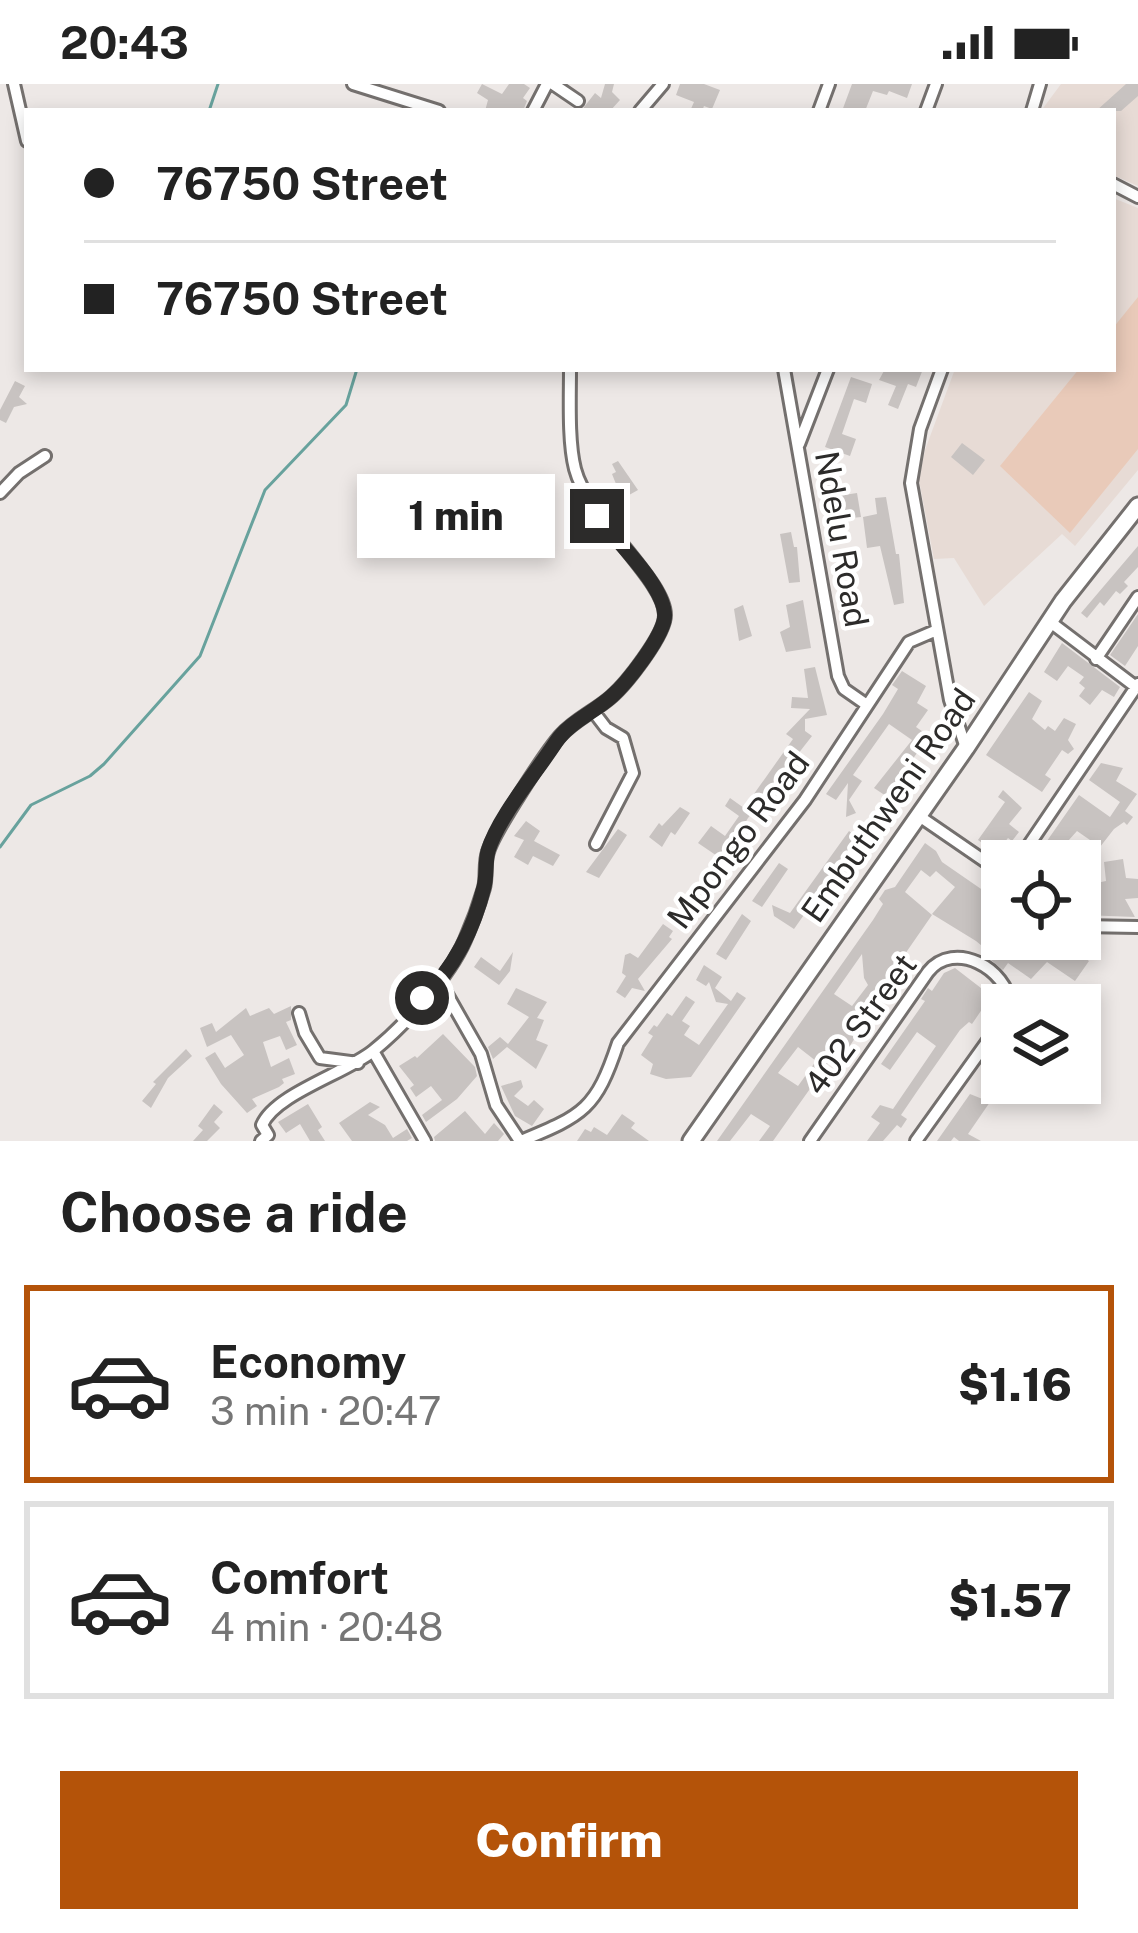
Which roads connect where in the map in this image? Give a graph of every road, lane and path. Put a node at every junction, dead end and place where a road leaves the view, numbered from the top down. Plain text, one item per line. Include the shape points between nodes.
1 (14, 84) edge
2 (352, 84) edge
3 (550, 84) edge
4 (662, 84) edge
5 (578, 101) dead end
6 (429, 108) edge
7 (642, 108) edge
8 (24, 128) edge
9 (570, 372) edge
10 (785, 372) edge
11 (827, 372) edge
12 (941, 372) edge
13 (799, 444) junction
14 (45, 456) dead end
15 (0, 493) edge
16 (1138, 506) edge
17 (1138, 597) edge
18 (1049, 622) junction
19 (938, 630) junction
20 (1096, 659) junction
21 (1137, 688) edge
22 (867, 705) junction
23 (592, 711) junction
24 (966, 748) junction
25 (919, 816) junction
26 (1032, 840) edge
27 (596, 844) dead end
28 (981, 859) edge
29 (1101, 926) edge
30 (1138, 927) edge
31 (440, 982) junction
32 (1002, 984) edge
33 (299, 1012) dead end
34 (373, 1051) junction
35 (981, 1051) edge
36 (358, 1063) junction
37 (268, 1139) edge
38 (425, 1141) edge
39 (521, 1141) edge
40 (691, 1141) edge
41 (810, 1141) edge
42 (916, 1141) edge

1 - 8 street
2 - 6 street
3 - 5 street
4 - 7 street
9 - 23 street via 574,468 597,516 654,584 665,616 649,651
10 - 13 street, Ndelu Road
11 - 13 street
12 - 19 street via 911,483
13 - 22 street, Ndelu Road via 838,676
14 - 15 street
16 - 18 street, Embuthweni Road
17 - 20 street
18 - 20 street
18 - 24 street, Embuthweni Road
19 - 22 street, Mpongo Road via 909,642
19 - 24 street
20 - 21 street
21 - 26 street
22 - 39 street, Mpongo Road via 805,800 619,1043 596,1097 579,1116
23 - 27 street via 623,738 633,773
23 - 31 street via 558,739 500,826 484,889
24 - 25 street, Embuthweni Road
25 - 28 street
25 - 40 street, Embuthweni Road
29 - 30 street
31 - 34 street
31 - 39 street
32 - 41 street, 402 Street via 963,956 942,958
33 - 36 street via 320,1058
34 - 36 street
34 - 38 street
35 - 42 street
36 - 37 street via 272,1108 262,1125

